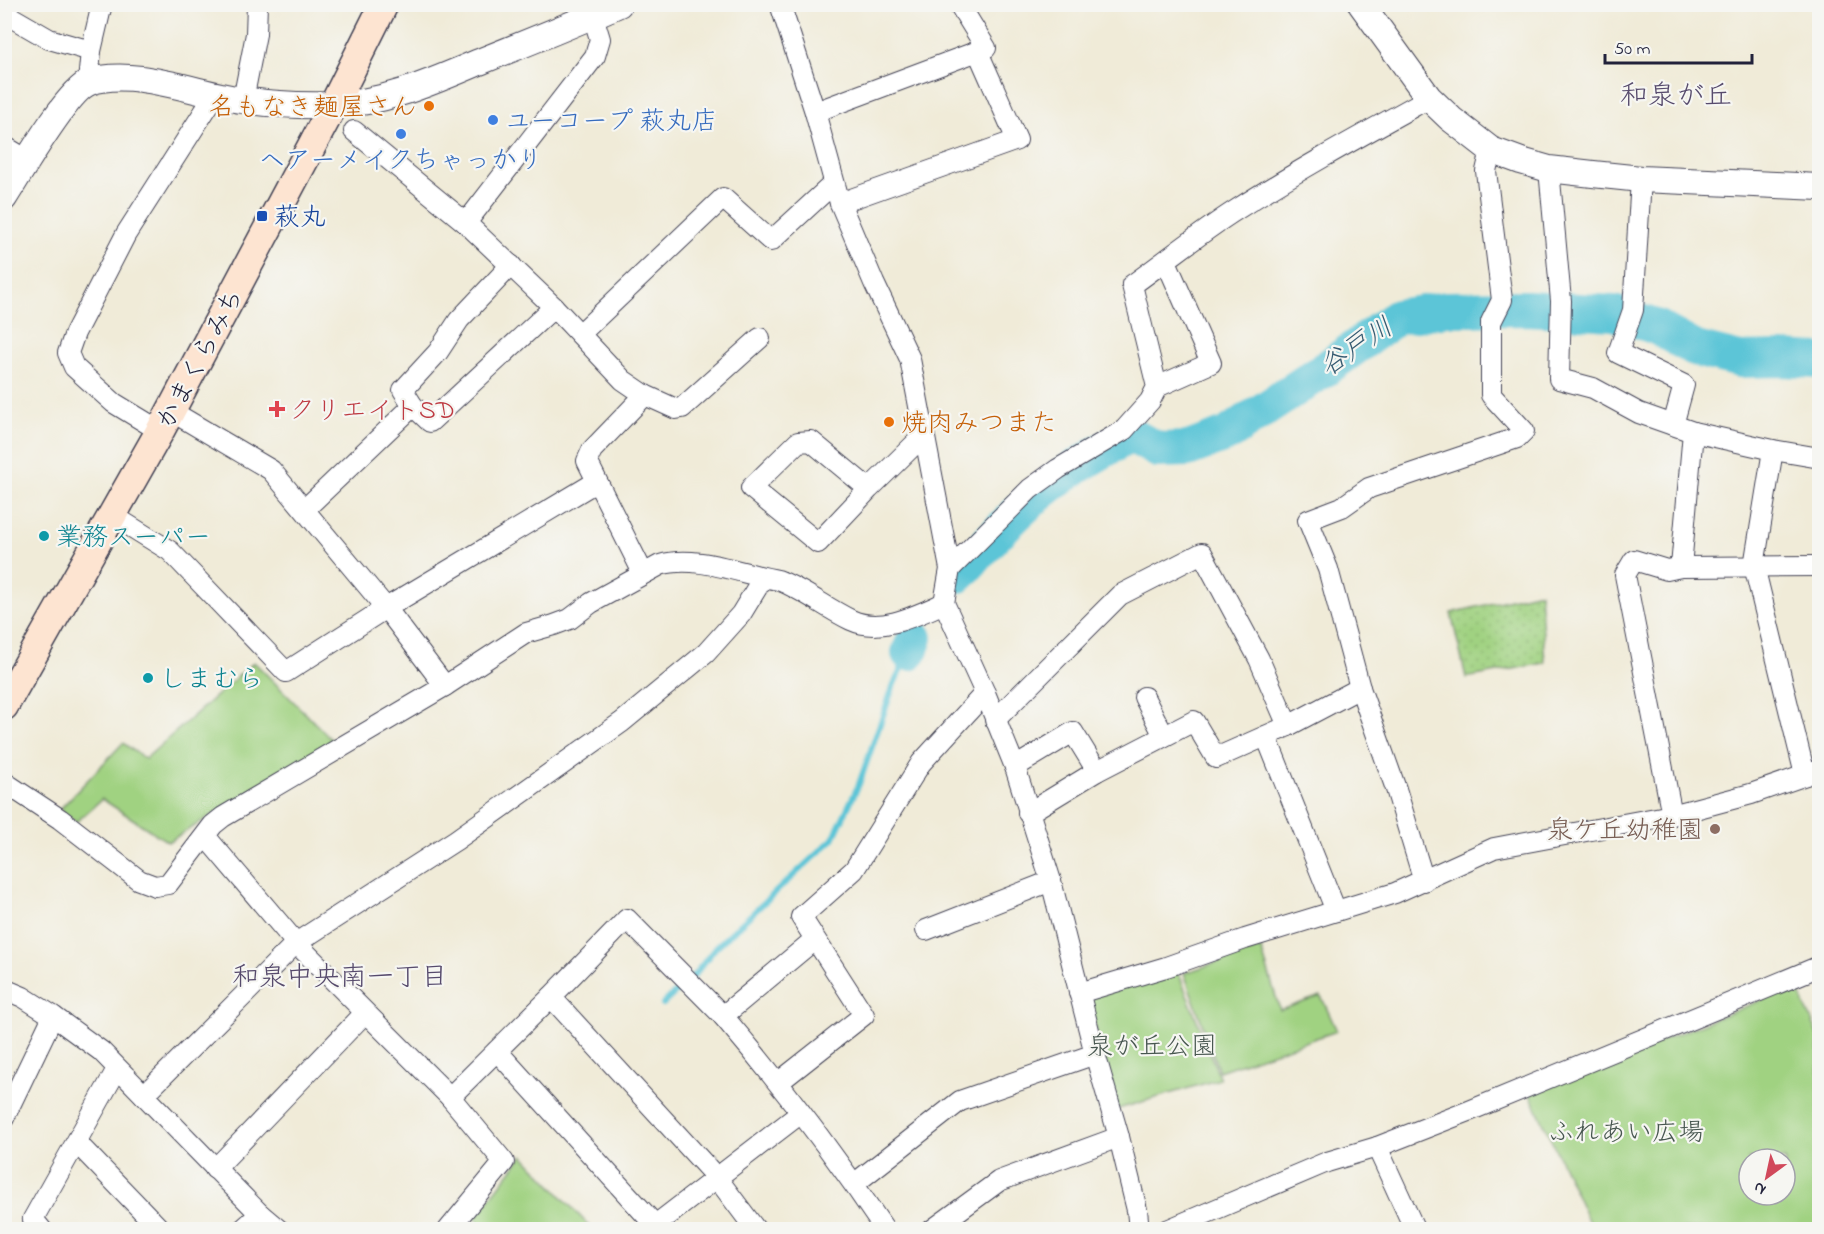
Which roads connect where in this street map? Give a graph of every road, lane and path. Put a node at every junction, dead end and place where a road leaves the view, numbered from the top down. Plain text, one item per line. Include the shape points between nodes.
1 (102, 4) edge
2 (257, 4) edge
3 (384, 4) edge
4 (619, 4) edge
5 (780, 4) edge
6 (959, 4) edge
7 (1361, 4) edge
8 (4, 13) edge
9 (593, 16) junction
10 (91, 51) junction
11 (978, 52) junction
12 (87, 82) junction
13 (214, 95) junction
14 (1429, 98) junction
15 (243, 100) junction
16 (333, 105) junction
17 (815, 112) junction
18 (354, 131) dead end
19 (4, 146) edge
20 (1491, 150) junction
21 (29, 161) junction
22 (1549, 169) junction
23 (1641, 179) junction
24 (834, 183) junction
25 (1820, 187) edge
26 (4, 198) edge
27 (840, 202) junction
28 (466, 223) junction
29 (1166, 261) junction
30 (511, 265) junction
31 (554, 307) junction
32 (580, 334) junction
33 (760, 338) dead end
34 (1157, 387) junction
35 (645, 395) junction
36 (412, 406) junction
37 (165, 421) junction
38 (1673, 425) junction
39 (1693, 432) junction
40 (923, 436) junction
41 (1773, 450) junction
42 (1820, 458) edge
43 (596, 482) junction
44 (869, 489) junction
45 (305, 509) junction
46 (112, 515) junction
47 (1754, 566) junction
48 (1820, 566) edge
49 (1681, 567) junction
50 (950, 569) junction
51 (643, 573) junction
52 (763, 578) junction
53 (944, 603) junction
54 (386, 608) junction
55 (445, 686) junction
56 (1360, 688) junction
57 (985, 693) junction
58 (1144, 697) dead end
59 (4, 706) edge
60 (996, 720) junction
61 (1288, 726) junction
62 (1164, 736) junction
63 (1266, 736) junction
64 (1015, 767) junction
65 (1097, 771) junction
66 (1812, 773) edge
67 (4, 782) edge
68 (1028, 813) junction
69 (1672, 815) junction
70 (206, 837) junction
71 (1051, 881) junction
72 (1424, 881) junction
73 (1336, 911) junction
74 (926, 930) dead end
75 (814, 940) junction
76 (296, 943) junction
77 (1820, 966) edge
78 (4, 988) edge
79 (1079, 993) junction
80 (551, 997) junction
81 (365, 1013) junction
82 (53, 1016) junction
83 (723, 1016) junction
84 (496, 1051) junction
85 (1095, 1053) junction
86 (117, 1069) junction
87 (779, 1082) junction
88 (144, 1095) junction
89 (450, 1096) junction
90 (801, 1113) junction
91 (4, 1118) edge
92 (1119, 1137) junction
93 (76, 1143) junction
94 (1377, 1147) junction
95 (215, 1168) junction
96 (717, 1178) junction
97 (854, 1184) junction
98 (260, 1214) junction
99 (652, 1227) edge
100 (1178, 1228) edge
101 (42, 1230) edge
102 (161, 1230) edge
103 (242, 1230) edge
104 (279, 1230) edge
105 (448, 1230) edge
106 (756, 1230) edge
107 (885, 1230) edge
108 (932, 1230) edge
109 (1139, 1230) edge
110 (1415, 1230) edge

1 - 10 street
2 - 15 street
3 - 16 main road, かまくらみち
4 - 9 street
5 - 17 street
6 - 11 street via 986,48
7 - 14 street
8 - 10 street via 49,39
9 - 16 street via 397,94
9 - 28 street via 600,39 595,56
10 - 12 street
11 - 17 street
11 - 27 street via 1017,140
12 - 13 street via 113,77 137,79
12 - 21 street via 70,98
13 - 15 street
13 - 37 street via 126,234 68,353 74,367 114,403
14 - 20 street
14 - 29 street via 1237,210
15 - 16 street
16 - 37 main road, かまくらみち
17 - 24 street
18 - 28 street
19 - 21 street
20 - 22 street
20 - 56 street via 1486,171 1502,300 1491,322 1491,395 1524,431 1517,438 1369,488 1342,507 1308,520 1328,569
21 - 26 street
22 - 23 street
22 - 38 street via 1561,308 1559,379 1593,388 1639,413
23 - 25 street
23 - 38 street via 1630,315 1618,353 1684,385
24 - 27 street
24 - 32 street via 771,241 723,198
27 - 40 street via 909,359
28 - 30 street
29 - 34 street via 1132,285
29 - 34 street via 1211,363
30 - 31 street
30 - 36 street via 459,320 438,352 403,390
31 - 32 street
31 - 36 street via 430,422
32 - 35 street via 623,380
33 - 35 street via 682,408
34 - 50 street via 1124,430 1030,489
35 - 43 street via 589,455 587,461
36 - 45 street
37 - 45 street via 271,470
37 - 46 main road, かまくらみち
38 - 39 street
39 - 41 street
39 - 49 street
40 - 44 street
40 - 50 street
41 - 42 street
41 - 47 street
43 - 51 street
43 - 54 street
44 - 44 street via 818,543 751,488 798,442 811,441
45 - 54 street
46 - 54 street via 170,551 286,672
46 - 59 main road, かまくらみち
47 - 48 street
47 - 49 street
47 - 66 street
49 - 69 street via 1667,570 1634,560 1625,575
50 - 53 street
51 - 52 street via 679,561
51 - 55 street via 570,619 526,633
52 - 53 street via 791,585 857,622 903,621
52 - 76 street via 741,614 706,653 622,722 456,840
53 - 57 street
54 - 55 street
55 - 70 street via 223,817
56 - 61 street
56 - 72 street
57 - 60 street
57 - 75 street via 921,762 854,870 801,917
58 - 62 street
60 - 61 street via 1120,595 1202,553 1259,659
60 - 64 street
61 - 63 street
62 - 63 street via 1194,721 1216,758
62 - 65 street
63 - 73 street
64 - 65 street via 1073,732
64 - 68 street
65 - 68 street
66 - 69 street
67 - 70 street via 139,880 155,886 164,886 173,879
68 - 71 street
69 - 72 street via 1494,848
70 - 76 street
71 - 74 street
71 - 79 street
72 - 73 street
73 - 79 street
75 - 83 street
75 - 87 street via 864,1015
76 - 81 street
76 - 88 street
77 - 94 street
78 - 82 street
79 - 85 street
80 - 83 street via 627,919
80 - 84 street
80 - 96 street
81 - 89 street
81 - 95 street
82 - 86 street via 101,1051
82 - 91 street
83 - 87 street
84 - 89 street
84 - 99 street
85 - 92 street
85 - 97 street via 960,1101
86 - 88 street
86 - 93 street
87 - 90 street
88 - 95 street
89 - 105 street via 504,1162
90 - 96 street
90 - 97 street
92 - 108 street via 999,1181
92 - 109 street
93 - 101 street via 33,1219
93 - 102 street
94 - 100 street via 1327,1162
94 - 110 street
95 - 98 street
96 - 99 street
96 - 106 street
97 - 107 street
98 - 103 street
98 - 104 street

